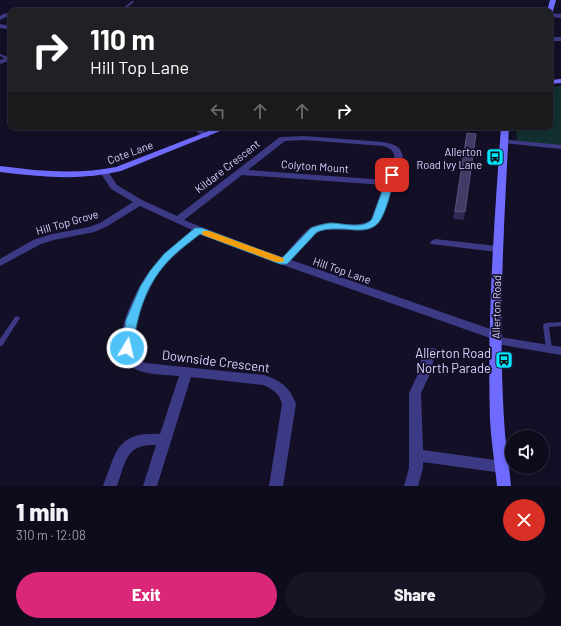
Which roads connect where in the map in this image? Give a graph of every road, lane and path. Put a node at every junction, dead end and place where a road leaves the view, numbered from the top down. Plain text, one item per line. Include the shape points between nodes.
1 (133, 2) dead end
2 (124, 8) edge
3 (6, 15) dead end
4 (0, 18) edge
5 (198, 130) edge
6 (219, 130) edge
7 (506, 130) edge
8 (206, 136) junction
9 (504, 141) junction
10 (561, 147) edge
11 (0, 169) edge
12 (104, 172) junction
13 (239, 172) junction
14 (389, 183) junction
15 (139, 202) junction
16 (178, 220) junction
17 (198, 230) junction
18 (435, 242) dead end
19 (497, 249) junction
20 (284, 262) junction
21 (0, 263) edge
22 (17, 318) dead end
23 (561, 324) edge
24 (495, 338) junction
25 (0, 344) edge
26 (549, 349) junction
27 (561, 351) edge
28 (433, 352) dead end
29 (186, 372) junction
30 (164, 440) junction
31 (416, 456) junction
32 (502, 467) junction
33 (110, 486) edge
34 (150, 486) edge
35 (276, 486) edge
36 (411, 486) edge
37 (504, 486) edge

1 - 2 lane
3 - 4 street
5 - 8 street
6 - 8 street, Cote Lane
7 - 9 street, Allerton Road
8 - 12 street, Cote Lane
9 - 10 street
9 - 19 street, Allerton Road
11 - 12 street, Cote Lane via 36,174
12 - 15 street, Hill Top Lane via 114,186
13 - 14 street, Colyton Mount
13 - 14 street, Kildare Crescent via 280,140 304,138 383,144 395,148 399,154
13 - 16 street, Kildare Crescent
14 - 20 street, Kildare Crescent via 373,224 362,228 329,226 314,230
15 - 16 street, Hill Top Lane
15 - 21 street, Hill Top Grove via 103,225 36,242
16 - 17 street, Hill Top Lane
17 - 20 street, Hill Top Lane
17 - 29 street, Downside Crescent via 168,256 144,287 131,320 127,348 130,358 144,368
18 - 19 street
19 - 24 street, Allerton Road
20 - 24 street, Hill Top Lane
22 - 25 lane
23 - 26 lane via 546,325
24 - 26 street, Hill Top Lane
24 - 32 street, Allerton Road via 497,421
26 - 27 street, Hill Top Lane
28 - 31 street via 428,356 424,374 415,392
29 - 30 street
29 - 35 street, Downside Crescent via 264,380 275,384 284,392 289,404
30 - 33 street via 136,440 127,446
30 - 34 street
31 - 32 street
31 - 36 street
32 - 37 street, Allerton Road

